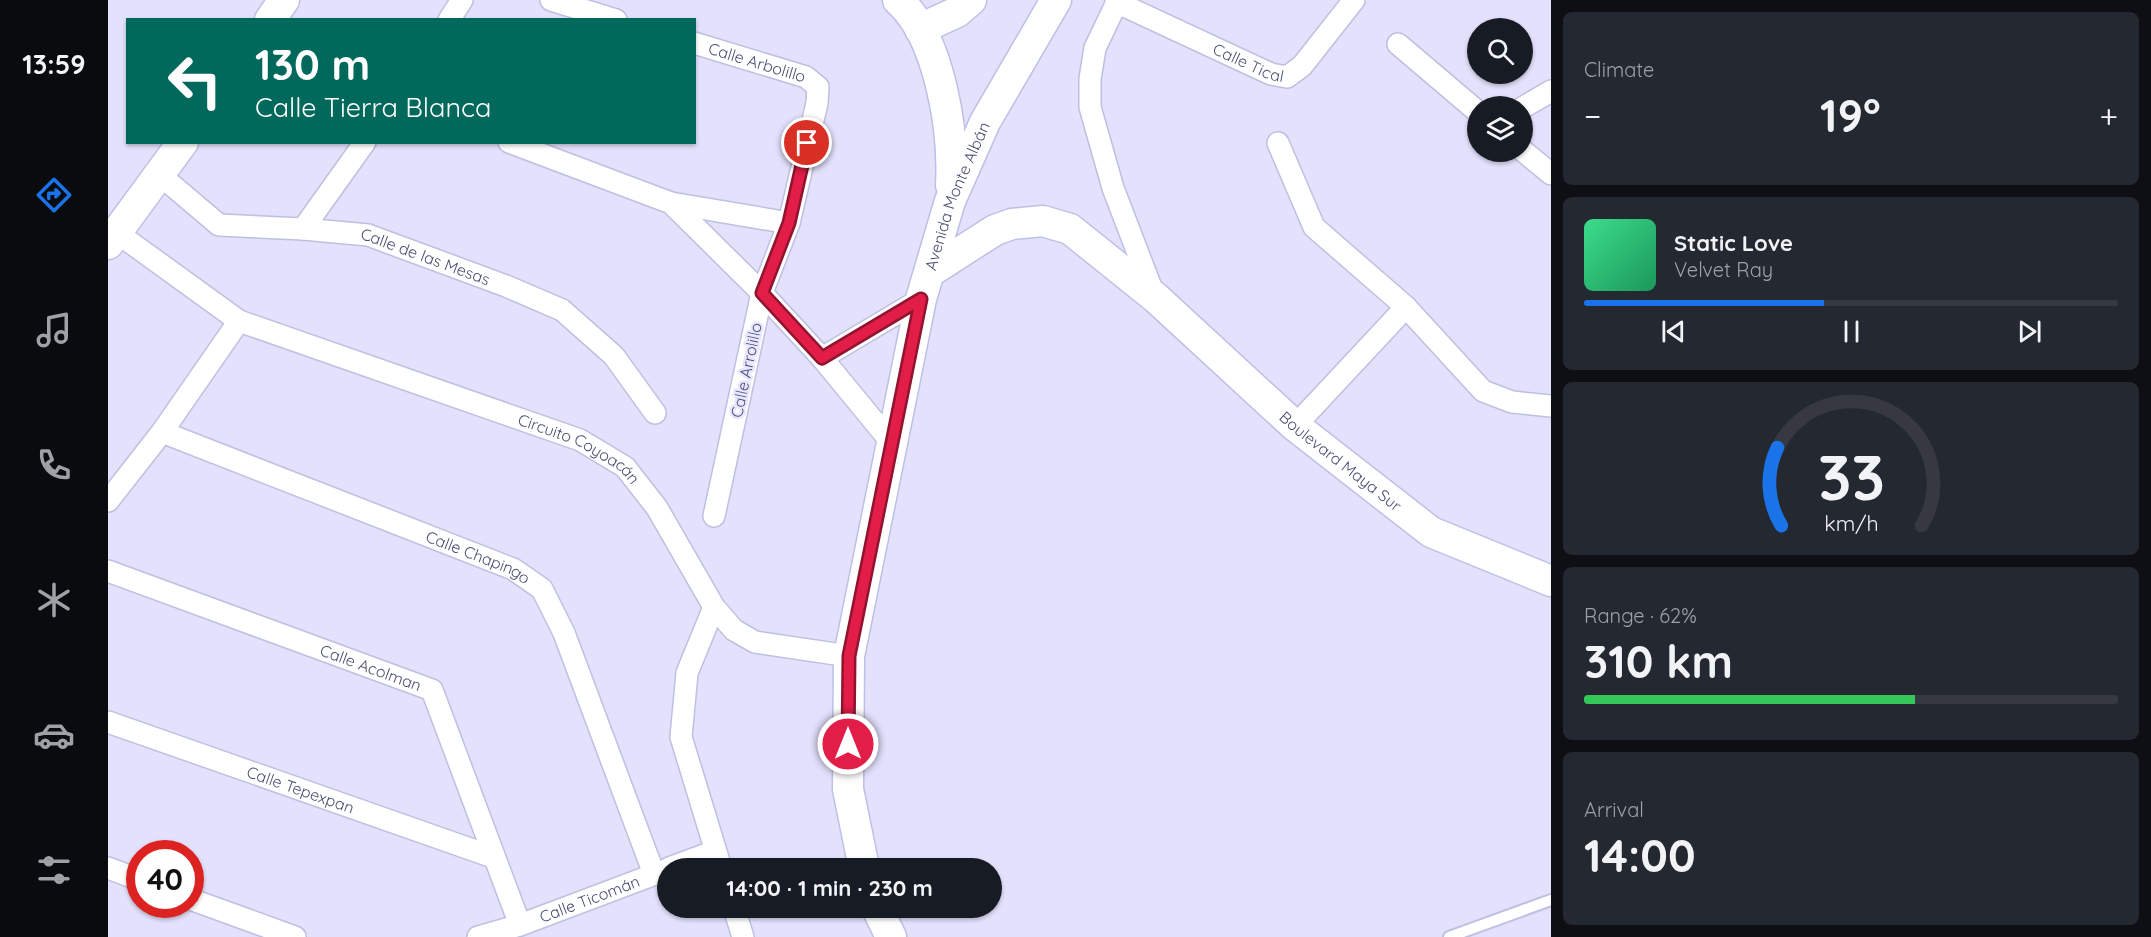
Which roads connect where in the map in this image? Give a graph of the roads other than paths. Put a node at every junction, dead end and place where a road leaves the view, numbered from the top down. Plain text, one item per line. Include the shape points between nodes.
1 (284, 0) edge
2 (462, 0) edge
3 (551, 0) edge
4 (898, 0) edge
5 (971, 0) edge
6 (1056, 0) edge
7 (1354, 0) edge
8 (1117, 1) edge
9 (271, 18) edge
10 (450, 18) edge
11 (610, 18) edge
12 (920, 29) junction
13 (696, 44) edge
14 (1398, 44) dead end
15 (818, 87) joint
16 (1551, 91) edge
17 (1533, 102) edge
18 (1467, 103) edge
19 (1278, 143) dead end
20 (182, 144) edge
21 (364, 144) edge
22 (514, 144) edge
23 (1533, 159) edge
24 (1551, 174) edge
25 (160, 175) junction
26 (950, 201) junction
27 (671, 203) junction
28 (789, 223) junction
29 (303, 229) junction
30 (112, 238) edge
31 (931, 271) junction
32 (762, 293) junction
33 (1156, 298) junction
34 (921, 299) junction
35 (1406, 307) junction
36 (239, 321) junction
37 (822, 358) junction
38 (1551, 406) edge
39 (655, 413) dead end
40 (1295, 426) junction
41 (162, 432) junction
42 (891, 442) junction
43 (108, 501) edge
44 (714, 516) dead end
45 (108, 571) edge
46 (1551, 581) edge
47 (714, 607) junction
48 (849, 656) junction
49 (108, 722) edge
50 (494, 857) junction
51 (658, 858) edge
52 (717, 858) edge
53 (862, 858) edge
54 (108, 868) edge
55 (657, 873) edge
56 (126, 875) edge
57 (1551, 900) edge
58 (204, 904) edge
59 (737, 918) edge
60 (882, 918) edge
61 (520, 925) junction
62 (295, 937) edge
63 (478, 937) edge
64 (743, 937) edge
65 (891, 937) edge
66 (1449, 937) edge

1 - 9 street
2 - 10 street
3 - 11 street
4 - 12 street
5 - 12 street via 957,12
6 - 26 street, Avenida Monte Albán via 985,122
7 - 8 street, Calle Tical via 1302,66 1287,77 1271,74
8 - 33 street, Boulevard Maya Sur via 1095,48 1090,107 1113,188
12 - 26 street via 946,98 953,156
13 - 15 street, Calle Arbolillo via 806,77
14 - 18 street
15 - 28 street, Calle Arrolillo
16 - 17 street
19 - 35 street via 1314,227
20 - 25 street
21 - 29 street
22 - 27 street
23 - 24 street
25 - 29 street, Calle de las Mesas via 219,225
25 - 30 street
26 - 31 street, Avenida Monte Albán
27 - 28 street
27 - 32 street
28 - 32 street, Calle Arrolillo
29 - 39 street, Calle de las Mesas via 368,236 562,310 614,356
30 - 36 street, Circuito Coyoacán
31 - 33 street, Boulevard Maya Sur via 995,230 1043,221 1070,229
31 - 34 street, Avenida Monte Albán
32 - 37 street
32 - 44 street, Calle Arrolillo
33 - 40 street, Boulevard Maya Sur
34 - 37 street
34 - 42 street, Avenida Monte Albán
35 - 38 street via 1483,391 1512,402
35 - 40 street
36 - 41 street
36 - 47 street, Circuito Coyoacán via 580,440 625,467 657,508
37 - 42 street
40 - 46 street, Boulevard Maya Sur via 1431,532
41 - 43 street
41 - 51 street, Calle Chapingo via 513,569 542,589
42 - 48 street, Avenida Monte Albán
45 - 50 street, Calle Acolman via 432,690
47 - 48 street, Circuito Coyoacán via 734,630 754,642
47 - 52 street via 687,673 681,737
48 - 53 street, Avenida Monte Albán via 848,789
49 - 50 street, Calle Tepexpan
50 - 61 street, Calle Acolman
54 - 56 street
55 - 61 street, Calle Ticomán
57 - 66 lane
58 - 62 street
59 - 64 street
60 - 65 street
61 - 63 street, Calle Ticomán

